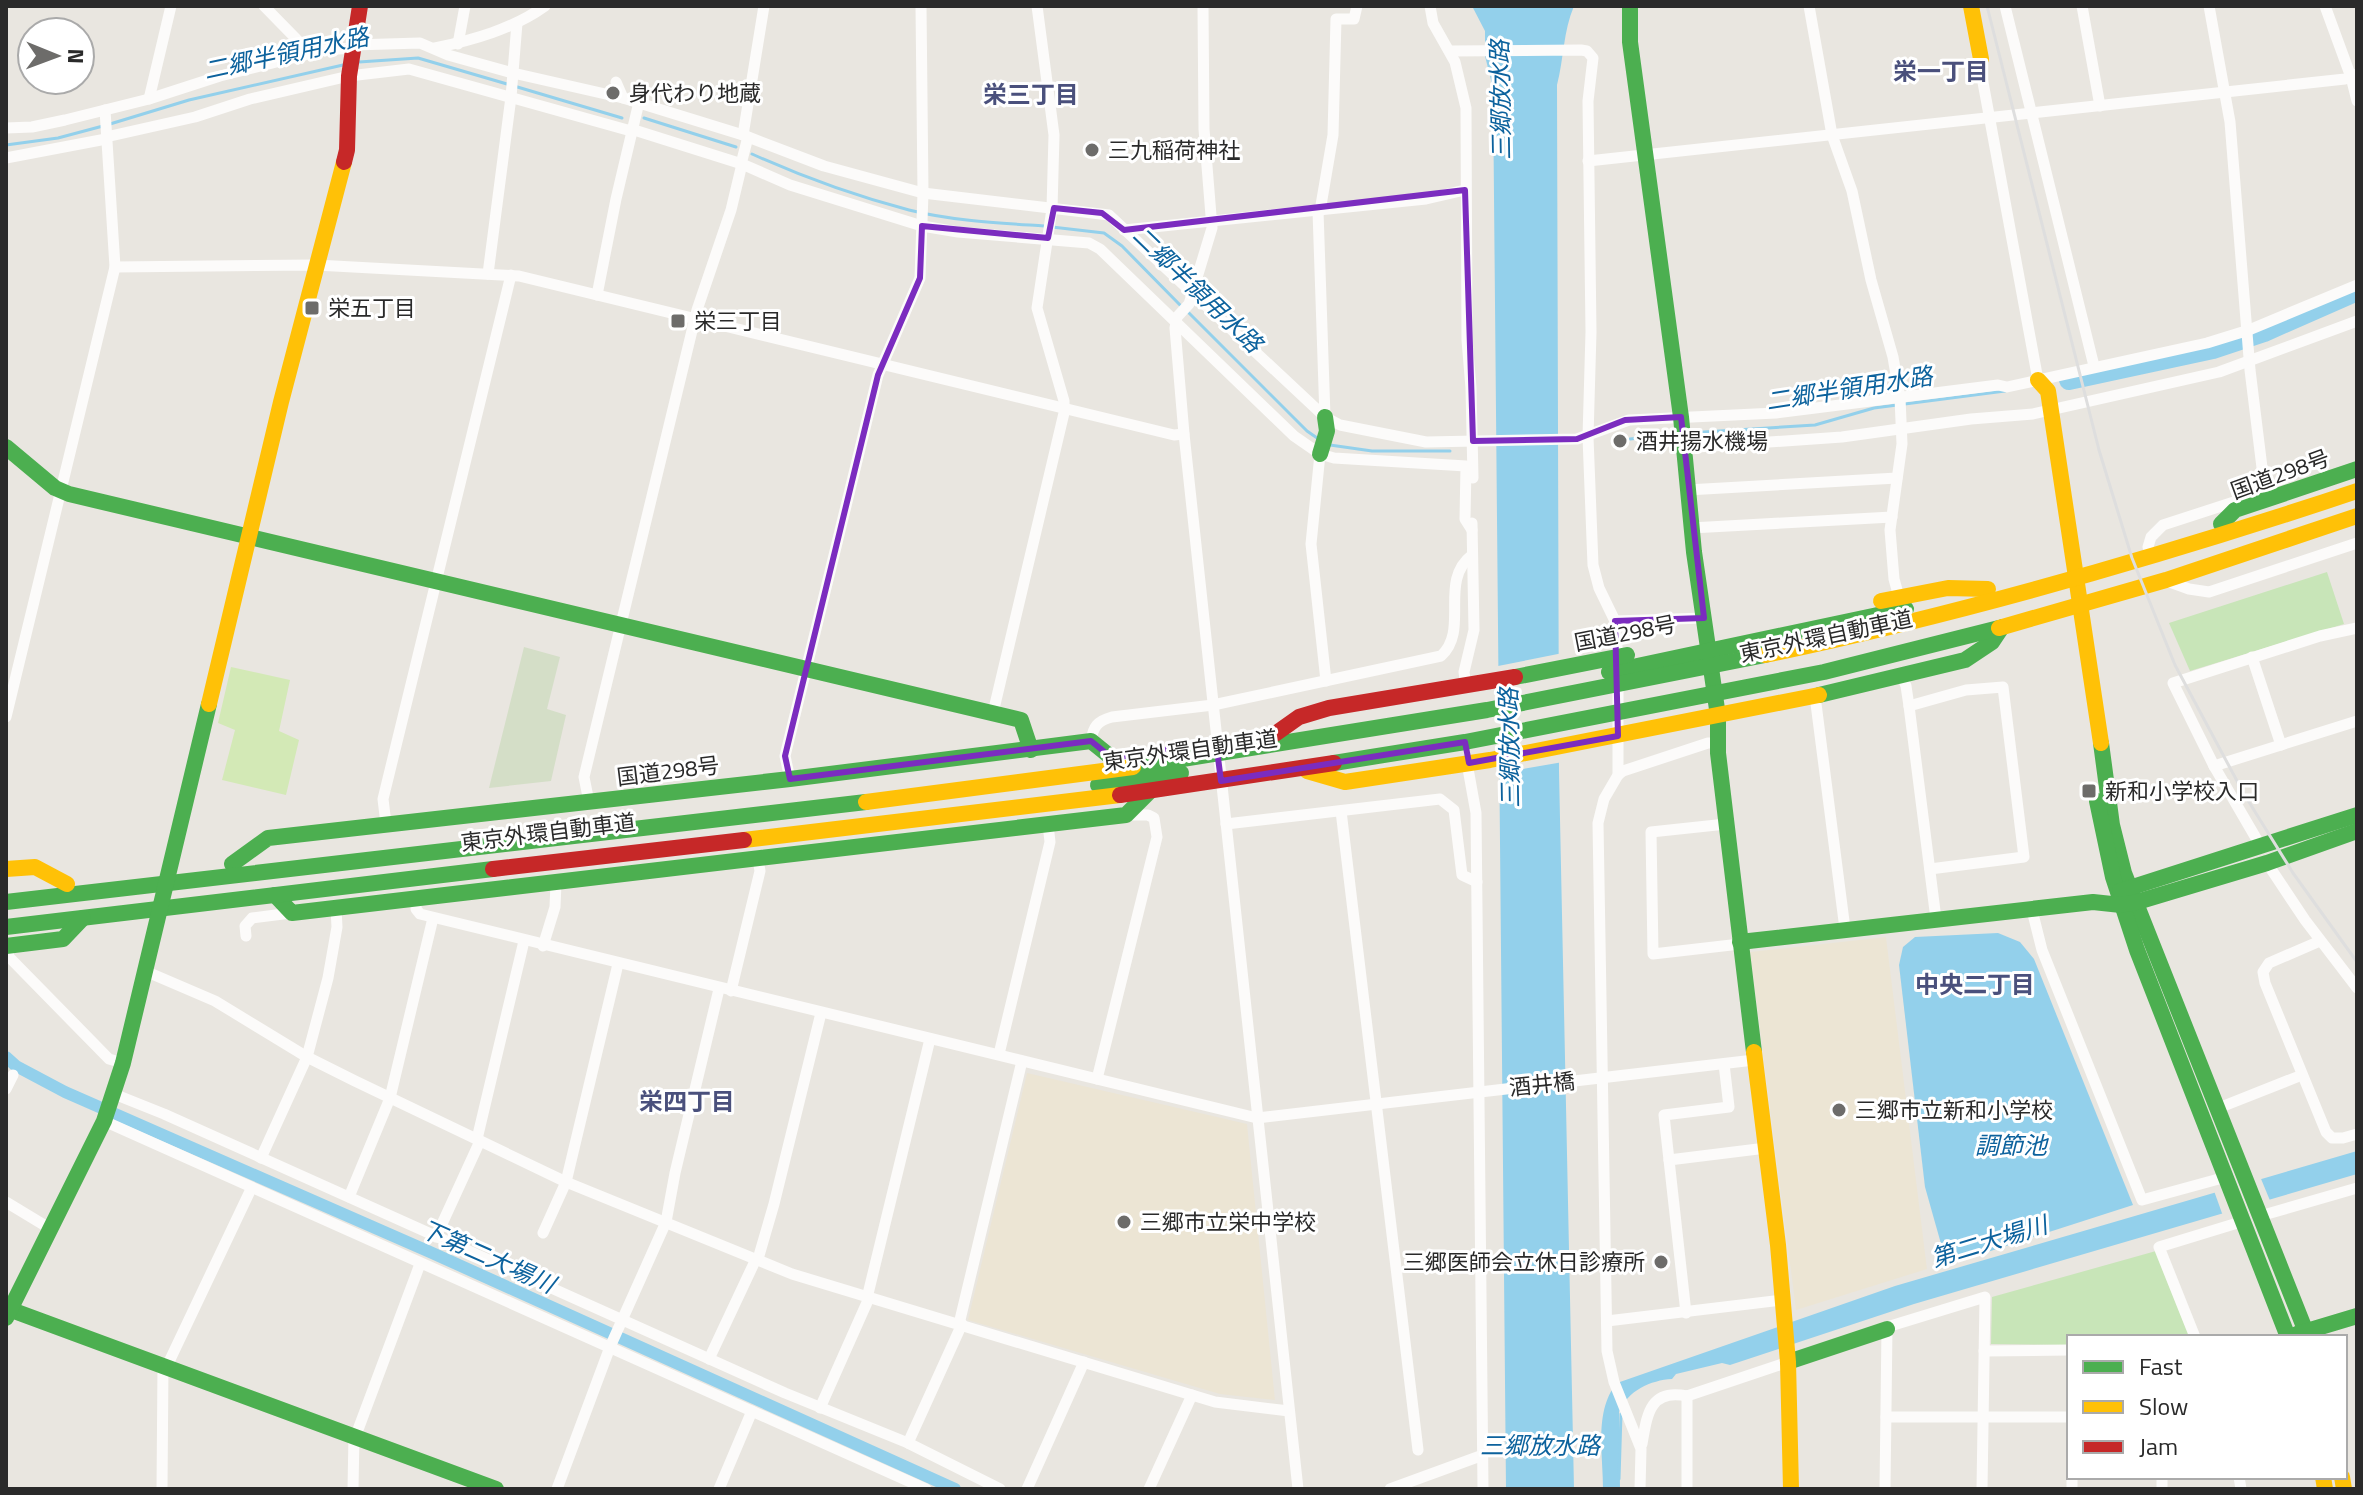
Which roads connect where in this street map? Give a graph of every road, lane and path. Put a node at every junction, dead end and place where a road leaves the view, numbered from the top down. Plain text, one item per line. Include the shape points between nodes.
1 (171, 6) edge
2 (264, 6) edge
3 (360, 6) edge
4 (465, 6) edge
5 (545, 6) edge
6 (764, 6) edge
7 (921, 6) edge
8 (1037, 6) edge
9 (1203, 6) edge
10 (1357, 6) edge
11 (1430, 6) edge
12 (1630, 6) edge
13 (1809, 6) edge
14 (1971, 6) edge
15 (2005, 6) edge
16 (2082, 6) edge
17 (2209, 6) edge
18 (2325, 6) edge
19 (517, 23) junction
20 (458, 44) junction
21 (353, 46) junction
22 (435, 48) junction
23 (1450, 51) junction
24 (311, 54) junction
25 (1981, 59) joint
26 (513, 73) junction
27 (349, 76) junction
28 (2354, 76) edge
29 (616, 82) dead end
30 (2226, 93) junction
31 (511, 97) junction
32 (623, 98) junction
33 (149, 99) junction
34 (2357, 101) edge
35 (639, 102) junction
36 (2100, 106) junction
37 (105, 110) junction
38 (2032, 114) junction
39 (1991, 118) junction
40 (6, 128) edge
41 (631, 130) junction
42 (1832, 135) junction
43 (745, 136) junction
44 (106, 137) junction
45 (1645, 155) junction
46 (6, 158) edge
47 (1588, 161) junction
48 (742, 164) junction
49 (1465, 190) junction
50 (923, 193) junction
51 (1052, 209) junction
52 (1319, 211) junction
53 (1212, 220) junction
54 (922, 226) junction
55 (1124, 230) junction
56 (1048, 238) junction
57 (316, 265) junction
58 (115, 267) junction
59 (488, 274) junction
60 (511, 275) junction
61 (2357, 285) edge
62 (597, 295) junction
63 (1191, 299) junction
64 (695, 319) junction
65 (1176, 320) junction
66 (2357, 321) edge
67 (2249, 330) junction
68 (2250, 358) junction
69 (881, 364) junction
70 (2094, 366) junction
71 (2038, 380) junction
72 (1900, 398) junction
73 (1064, 408) junction
74 (2051, 408) junction
75 (1325, 417) junction
76 (1681, 419) junction
77 (1902, 429) junction
78 (1184, 434) junction
79 (1583, 438) junction
80 (1478, 441) junction
81 (1683, 446) junction
82 (6, 447) edge
83 (1320, 454) junction
84 (2357, 459) edge
85 (2357, 469) edge
86 (1897, 478) junction
87 (2356, 480) edge
88 (1687, 490) junction
89 (61, 491) junction
90 (2357, 491) edge
91 (2265, 492) junction
92 (2357, 507) edge
93 (2357, 516) edge
94 (1892, 517) junction
95 (2221, 524) junction
96 (1691, 528) junction
97 (2357, 528) edge
98 (1472, 530) junction
99 (249, 537) junction
100 (2357, 543) edge
101 (2148, 547) junction
102 (1472, 555) junction
103 (2230, 560) junction
104 (2074, 569) junction
105 (2166, 580) junction
106 (437, 581) junction
107 (1988, 589) junction
108 (1899, 597) junction
109 (2079, 605) junction
110 (1704, 618) junction
111 (1615, 621) junction
112 (622, 626) junction
113 (2002, 627) junction
114 (2357, 628) edge
115 (1708, 640) junction
116 (2252, 657) junction
117 (807, 670) junction
118 (1902, 676) junction
119 (1326, 681) junction
120 (1471, 690) junction
121 (1815, 696) junction
122 (1213, 705) junction
123 (1909, 706) junction
124 (993, 713) junction
125 (1718, 716) junction
126 (6, 717) edge
127 (2357, 721) edge
128 (1275, 734) junction
129 (1091, 741) junction
130 (1216, 742) junction
131 (1465, 742) junction
132 (1718, 743) junction
133 (2281, 745) junction
134 (1031, 750) junction
135 (1112, 758) junction
136 (1468, 763) junction
137 (2214, 766) junction
138 (1299, 769) junction
139 (1618, 775) junction
140 (790, 779) junction
141 (1221, 781) junction
142 (1149, 792) junction
143 (589, 802) junction
144 (1341, 811) junction
145 (1126, 815) junction
146 (2357, 815) edge
147 (386, 824) junction
148 (1048, 824) junction
149 (1226, 824) junction
150 (1726, 824) junction
151 (2357, 831) edge
152 (2260, 845) junction
153 (758, 860) junction
154 (2267, 863) junction
155 (232, 864) junction
156 (8, 865) edge
157 (1930, 869) junction
158 (169, 870) junction
159 (1477, 882) junction
160 (556, 883) junction
161 (67, 884) junction
162 (6, 894) edge
163 (275, 895) junction
164 (2126, 897) junction
165 (416, 900) junction
166 (6, 902) edge
167 (159, 908) junction
168 (336, 909) junction
169 (2032, 910) junction
170 (292, 913) junction
171 (83, 918) junction
172 (433, 918) junction
173 (6, 919) edge
174 (1936, 919) junction
175 (6, 927) edge
176 (1845, 929) junction
177 (246, 936) dead end
178 (524, 941) junction
179 (2320, 941) junction
180 (1740, 943) junction
181 (7, 946) edge
182 (543, 946) junction
183 (618, 964) junction
184 (145, 971) junction
185 (2357, 988) edge
186 (725, 990) junction
187 (821, 1013) junction
188 (930, 1039) junction
189 (999, 1054) junction
190 (307, 1057) junction
191 (1754, 1060) junction
192 (1022, 1061) junction
193 (123, 1063) junction
194 (1724, 1064) junction
195 (13, 1075) dead end
196 (2302, 1075) junction
197 (1596, 1078) junction
198 (1097, 1079) junction
199 (6, 1089) edge
200 (1478, 1092) junction
201 (114, 1094) junction
202 (390, 1098) junction
203 (1376, 1103) junction
204 (2216, 1109) junction
205 (1257, 1118) junction
206 (104, 1121) junction
207 (2357, 1134) edge
208 (478, 1140) junction
209 (1766, 1148) junction
210 (261, 1158) junction
211 (1669, 1160) junction
212 (2232, 1178) junction
213 (566, 1182) junction
214 (2357, 1188) edge
215 (251, 1189) junction
216 (349, 1197) junction
217 (6, 1202) edge
218 (2251, 1216) junction
219 (666, 1222) junction
220 (49, 1228) junction
221 (543, 1233) dead end
222 (436, 1237) junction
223 (757, 1259) junction
224 (420, 1264) junction
225 (868, 1298) junction
226 (1782, 1300) junction
227 (7, 1312) edge
228 (1686, 1313) junction
229 (2357, 1316) edge
230 (622, 1320) junction
231 (1607, 1321) junction
232 (960, 1324) junction
233 (1887, 1329) junction
234 (2307, 1334) edge
235 (2194, 1335) edge
236 (2287, 1335) edge
237 (610, 1347) junction
238 (2067, 1350) edge
239 (1607, 1351) junction
240 (1984, 1351) junction
241 (1622, 1356) dead end
242 (709, 1359) junction
243 (1788, 1359) junction
244 (1084, 1362) junction
245 (165, 1365) junction
246 (1192, 1395) junction
247 (1687, 1396) junction
248 (820, 1408) junction
249 (752, 1411) junction
250 (1289, 1411) junction
251 (1886, 1417) junction
252 (1983, 1417) junction
253 (2067, 1417) edge
254 (355, 1435) junction
255 (908, 1443) junction
256 (1641, 1449) junction
257 (1418, 1450) dead end
258 (1483, 1455) junction
259 (162, 1489) edge
260 (353, 1489) edge
261 (496, 1489) edge
262 (557, 1489) edge
263 (719, 1489) edge
264 (926, 1489) edge
265 (1000, 1489) edge
266 (1027, 1489) edge
267 (1149, 1489) edge
268 (1298, 1489) edge
269 (1390, 1489) edge
270 (1483, 1489) edge
271 (1640, 1489) edge
272 (1687, 1489) edge
273 (1791, 1489) edge
274 (1885, 1489) edge
275 (1982, 1489) edge

1 - 33 street
2 - 24 street
3 - 21 main road
4 - 20 street
5 - 19 street
6 - 43 street
7 - 50 street
8 - 51 street via 1054,135
9 - 53 street via 1204,129
10 - 52 street via 1354,19 1336,19 1333,135
11 - 23 street via 1433,23
12 - 45 main road
13 - 42 street
14 - 25 main road
15 - 38 street
16 - 36 street
17 - 30 street
18 - 28 street
19 - 20 street
19 - 26 street
20 - 22 street
21 - 22 street via 410,42
21 - 24 street
21 - 27 main road
22 - 26 street
23 - 47 street via 1587,51 1593,58
23 - 49 street via 1464,94
24 - 33 street
25 - 39 street
26 - 31 street
26 - 32 street
27 - 31 street via 415,68
27 - 44 street
27 - 57 main road via 347,150
28 - 30 street
28 - 34 street
29 - 32 street
30 - 36 street
30 - 67 street
31 - 41 street
31 - 59 street
32 - 35 street
33 - 37 street
35 - 41 street
35 - 43 street
36 - 38 street
37 - 40 street
37 - 44 street
38 - 39 street
38 - 70 street
39 - 42 street
39 - 71 street
41 - 48 street
41 - 62 street
42 - 45 street
42 - 72 street via 1852,191
43 - 48 street
43 - 50 street via 824,166
44 - 46 street
44 - 58 street
45 - 47 street
45 - 76 main road
47 - 79 street via 1591,342
48 - 54 street via 790,185
48 - 64 street
49 - 52 street
49 - 80 street via 1467,340
50 - 51 street
50 - 54 street
51 - 55 street via 1109,215
51 - 56 street
52 - 53 street
52 - 75 street
53 - 55 street
53 - 63 street
54 - 56 street
54 - 69 street via 918,287
55 - 63 street
56 - 65 street via 1100,249
56 - 73 street via 1037,308
57 - 58 street
57 - 59 street
57 - 99 main road
58 - 89 street
59 - 60 street
60 - 62 street
60 - 106 street
61 - 67 street
62 - 64 street
63 - 65 street
63 - 75 street
64 - 69 street
64 - 112 street
65 - 78 street
65 - 83 street via 1294,436
66 - 68 street
67 - 68 street
67 - 70 street
68 - 74 street via 2193,378
68 - 91 street
69 - 73 street
69 - 117 street
70 - 71 street
71 - 72 street
71 - 74 main road via 2048,391
72 - 76 street
72 - 77 street
73 - 78 street
73 - 124 street
74 - 77 street
74 - 104 main road
75 - 80 street via 1405,440
75 - 83 main road
76 - 79 street via 1625,420
76 - 81 main road
77 - 81 street via 1813,440
77 - 86 street
78 - 122 street
79 - 80 street
79 - 111 street via 1594,574
80 - 98 street
81 - 88 main road
82 - 89 main road
83 - 98 street via 1466,466 1465,519
83 - 119 street via 1311,544
84 - 91 street
85 - 95 main road, 国道298号 via 2235,510
86 - 88 street
86 - 94 street
87 - 95 main road, 国道298号
88 - 96 main road
89 - 99 main road
89 - 126 street
90 - 166 main road, 東京外環自動車道 via 2057,585 1817,644 1471,713 984,786
91 - 101 street via 2163,525
92 - 173 main road, 東京外環自動車道 via 2186,565 1975,625 1814,662 1464,729 1284,760 975,801
93 - 103 main road
94 - 96 street
94 - 108 street
95 - 101 main road, 国道298号
96 - 110 main road
97 - 103 main road via 2254,559
98 - 102 street
99 - 106 main road
99 - 158 main road
100 - 105 street via 2209,592
101 - 104 main road, 国道298号
102 - 119 street via 1459,565 1453,638 1441,656
102 - 120 street via 1474,630 1464,672
103 - 105 main road
104 - 107 main road, 国道298号
104 - 109 main road
105 - 109 main road
106 - 112 main road
106 - 147 street via 383,799
107 - 108 main road, 国道298号 via 1960,586
107 - 120 main road, 国道298号
108 - 115 main road, 国道298号
109 - 113 main road
109 - 164 main road via 2075,622 2100,827
110 - 111 street
110 - 115 main road
111 - 139 street
112 - 117 main road
112 - 143 street via 584,777
113 - 118 main road via 1992,642 1965,660
113 - 131 main road via 1824,672
114 - 116 street
115 - 120 main road, 国道298号
115 - 125 main road
116 - 133 street
116 - 137 street via 2173,683
117 - 124 main road
117 - 140 street via 785,756
118 - 121 main road
118 - 123 street
119 - 122 street
120 - 128 main road, 国道298号
120 - 128 main road, 国道298号 via 1329,708 1299,717
121 - 125 main road
121 - 176 street
122 - 129 street via 1102,719
122 - 130 street
123 - 157 street
123 - 157 street via 1966,690 2003,687 2024,857
124 - 134 main road via 1021,720
125 - 132 main road
125 - 136 main road
127 - 133 street
128 - 130 main road, 国道298号
129 - 134 main road, 国道298号
129 - 135 main road
130 - 135 main road, 国道298号
130 - 141 street
131 - 136 street
131 - 138 main road
132 - 139 street
132 - 150 main road
133 - 137 street
134 - 140 main road, 国道298号
135 - 155 main road, 国道298号
136 - 138 main road via 1345,782
136 - 159 street via 1475,799
137 - 152 street
138 - 141 main road
139 - 197 street via 1598,823
140 - 143 main road, 国道298号
141 - 142 main road
141 - 149 street
142 - 145 main road
142 - 163 main road
143 - 147 main road, 国道298号
144 - 149 street
144 - 159 street via 1440,799 1454,810 1462,875
144 - 203 street
145 - 148 main road
145 - 198 street via 1154,818 1157,837
146 - 152 main road
147 - 155 main road, 国道298号 via 268,838
148 - 153 main road
148 - 189 street via 1050,842
149 - 205 street
150 - 180 main road
150 - 180 street via 1651,832 1653,954
151 - 154 main road
152 - 164 main road
153 - 160 main road
153 - 186 street via 760,871
154 - 164 main road
154 - 179 street
155 - 158 main road, 国道298号
156 - 161 main road via 35,867
157 - 174 street
158 - 161 main road, 国道298号
158 - 167 main road
159 - 200 street
160 - 165 main road
160 - 182 street
161 - 162 main road, 国道298号
163 - 167 main road
163 - 170 main road
164 - 169 main road
164 - 204 main road
164 - 212 main road via 2187,1084
165 - 168 main road
165 - 172 street via 420,914
167 - 171 main road
167 - 184 main road
168 - 170 main road
168 - 190 street via 328,978
169 - 174 main road
169 - 212 street via 2042,950 2142,1200
170 - 177 street via 252,918 245,926
171 - 175 main road
171 - 181 main road via 63,939
172 - 178 street
172 - 202 street
174 - 176 main road
176 - 180 main road
178 - 182 street
178 - 208 street
179 - 185 street
179 - 196 street via 2269,963 2263,972
180 - 191 main road
181 - 193 street via 9,957 98,1048
182 - 183 street
183 - 186 street
183 - 213 street
184 - 190 street via 231,1009
184 - 193 main road
186 - 187 street
186 - 219 street
187 - 188 street
187 - 223 street
188 - 189 street
188 - 225 street
189 - 192 street
190 - 202 street
190 - 210 street
191 - 194 street, 酒井橋
191 - 209 main road
192 - 198 street
192 - 232 street
193 - 201 main road
194 - 197 street, 酒井橋
194 - 211 street via 1729,1107 1664,1115
195 - 199 street
196 - 204 street
196 - 207 street via 2326,1132 2332,1138
197 - 200 street, 酒井橋
197 - 231 street
198 - 205 street
200 - 203 street, 酒井橋
200 - 258 street
201 - 206 main road
201 - 210 street
202 - 208 street
202 - 216 street
203 - 205 street, 酒井橋
203 - 257 street
204 - 212 main road
205 - 250 street
206 - 215 street
206 - 220 main road
208 - 213 street
208 - 222 street
209 - 211 street
209 - 226 main road
210 - 216 street
211 - 228 street
212 - 218 main road
213 - 219 street
213 - 221 street
214 - 218 street
215 - 224 street
215 - 245 street
216 - 222 street
217 - 220 street
218 - 234 main road
218 - 235 street via 2159,1247
218 - 236 main road
219 - 223 street
219 - 230 street
220 - 227 main road
222 - 230 street
223 - 225 street
223 - 242 street
224 - 237 street
224 - 254 street
225 - 232 street
225 - 248 street
226 - 228 street
226 - 243 main road
227 - 245 main road
228 - 231 street
229 - 234 main road
230 - 237 street
230 - 242 street
231 - 239 street
232 - 244 street
232 - 255 street
233 - 240 street via 1985,1297
233 - 243 main road
233 - 251 street
237 - 249 street
237 - 262 street
238 - 240 street
239 - 241 street
239 - 256 street
240 - 252 street
242 - 248 street
243 - 247 street
243 - 273 main road
244 - 246 street
244 - 266 street
245 - 254 main road
245 - 259 street
246 - 250 street
246 - 267 street
247 - 256 street via 1657,1400 1649,1407
247 - 272 street
248 - 255 street
249 - 263 street
249 - 264 street
250 - 268 street
251 - 252 street
251 - 274 street
252 - 253 street
252 - 275 street
254 - 260 street
254 - 261 main road
255 - 265 street
256 - 271 street
258 - 269 street
258 - 270 street

